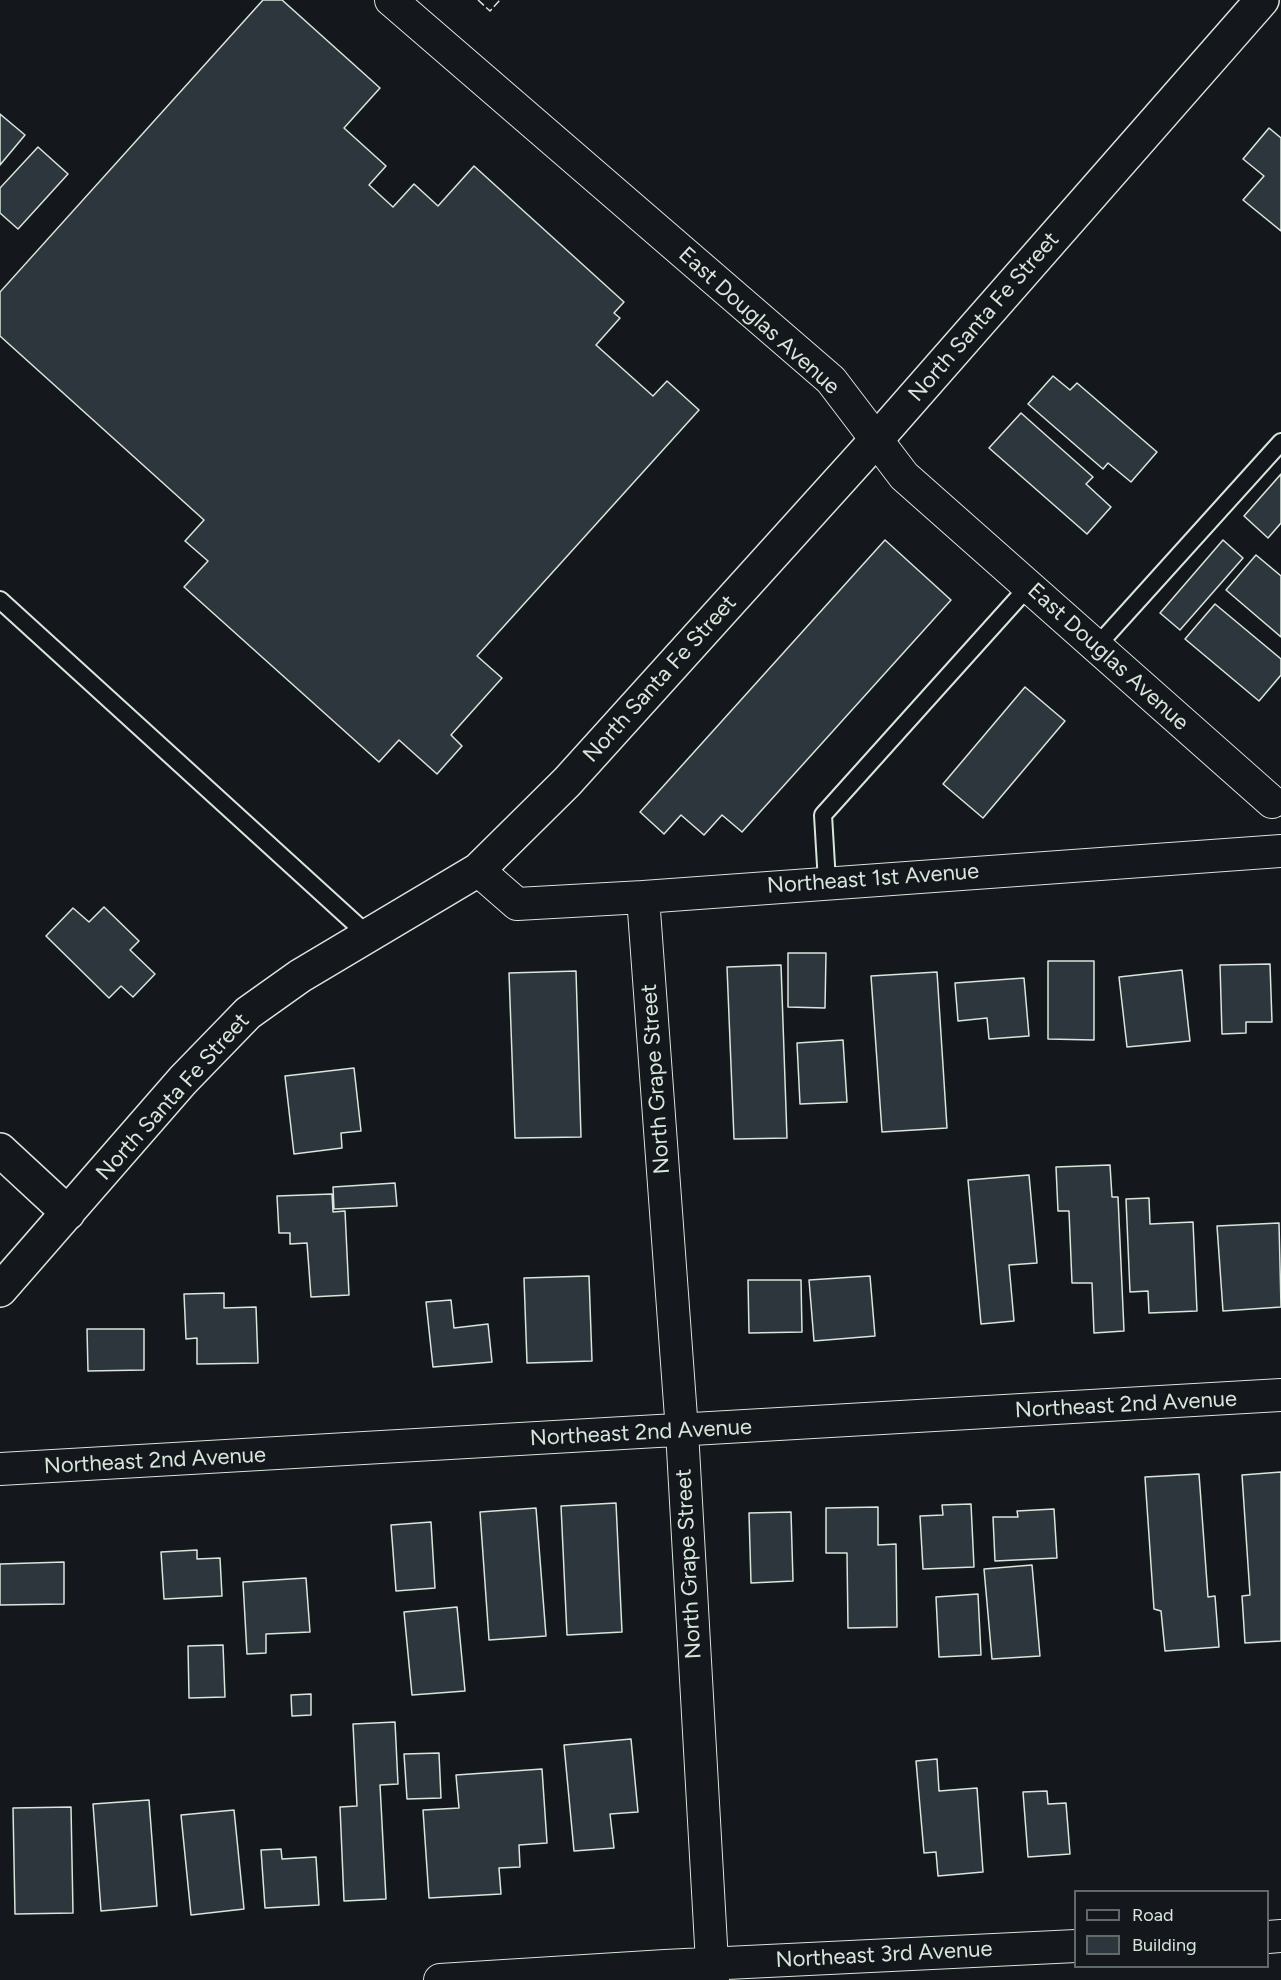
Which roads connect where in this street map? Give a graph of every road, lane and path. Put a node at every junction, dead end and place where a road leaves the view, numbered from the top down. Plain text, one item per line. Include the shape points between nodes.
1 (391, 0) edge
2 (1262, 0) edge
3 (877, 439) junction
4 (1281, 442) edge
5 (1028, 586) junction
6 (0, 600) edge
7 (1096, 647) junction
8 (1276, 797) edge
9 (1281, 838) edge
10 (1281, 850) edge
11 (478, 870) junction
12 (827, 882) junction
13 (644, 897) junction
14 (369, 936) junction
15 (0, 1150) edge
16 (68, 1213) junction
17 (0, 1290) edge
18 (1281, 1395) edge
19 (682, 1431) junction
20 (0, 1470) edge
21 (1074, 1946) edge
22 (712, 1972) edge
23 (440, 1980) edge

1 - 3 street, East Douglas Avenue via 831,380
2 - 3 street, North Santa Fe Street
3 - 5 street, East Douglas Avenue via 904,476
3 - 11 street, North Santa Fe Street via 567,782
4 - 7 lane
5 - 7 street, East Douglas Avenue
5 - 12 lane via 823,815
6 - 14 lane
7 - 8 street, East Douglas Avenue
8 - 9 street
10 - 12 street, Northeast 1st Avenue
11 - 13 street, Northeast 1st Avenue via 517,904
11 - 14 street, North Santa Fe Street
12 - 13 street, Northeast 1st Avenue
13 - 19 street, North Grape Street
14 - 16 street, North Santa Fe Street via 300,976 248,1013 183,1080
15 - 16 street
16 - 17 street, North Santa Fe Street
18 - 19 street, Northeast 2nd Avenue
19 - 20 street, Northeast 2nd Avenue
19 - 22 street, North Grape Street
21 - 22 street, Northeast 3rd Avenue
22 - 23 street, Northeast 3rd Avenue

